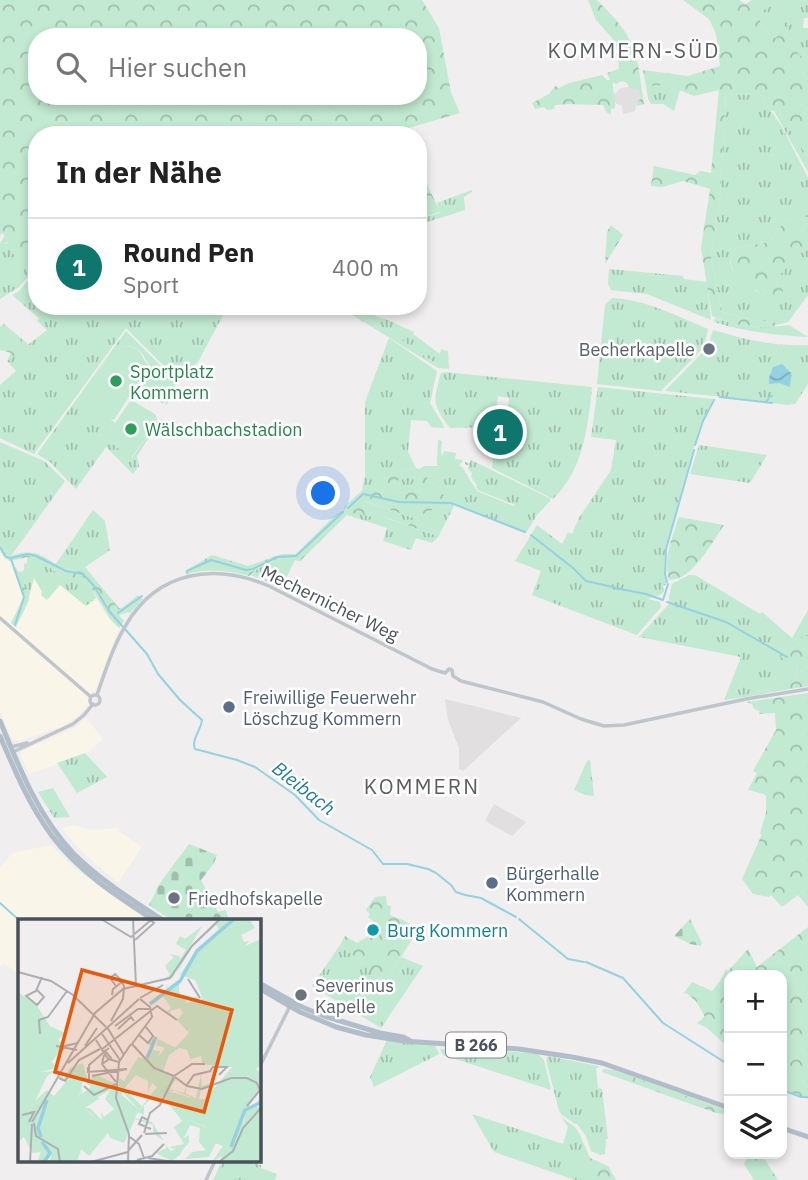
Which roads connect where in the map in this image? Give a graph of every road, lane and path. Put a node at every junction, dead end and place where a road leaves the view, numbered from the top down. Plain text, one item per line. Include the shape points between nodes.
1 (0, 618) edge
2 (808, 689) edge
3 (97, 695) junction
4 (91, 697) junction
5 (93, 704) junction
6 (0, 721) edge
7 (0, 736) edge
8 (5, 753) edge
9 (152, 919) edge
10 (161, 919) edge
11 (261, 984) edge
12 (261, 989) edge
13 (290, 1006) junction
14 (410, 1040) junction
15 (261, 1064) edge
16 (724, 1106) edge
17 (787, 1130) edge
18 (808, 1137) edge
19 (215, 1162) edge
20 (206, 1180) edge

1 - 4 street
2 - 3 street, Mechernicher Weg via 607,727 543,702 470,684 453,676 450,669 445,673 432,669 269,586 215,573 183,578 144,601 126,624
3 - 4 street
3 - 5 street via 100,702
4 - 5 street
5 - 8 street via 73,724
6 - 8 main road
7 - 8 main road
8 - 9 main road via 36,811 69,856
8 - 10 main road via 73,853
11 - 14 main road, B 266 via 324,1016
12 - 13 main road, B 266
13 - 14 main road, B 266 via 357,1033
13 - 15 street
14 - 16 main road, B 266 via 519,1049 602,1063
17 - 18 main road
19 - 20 street

